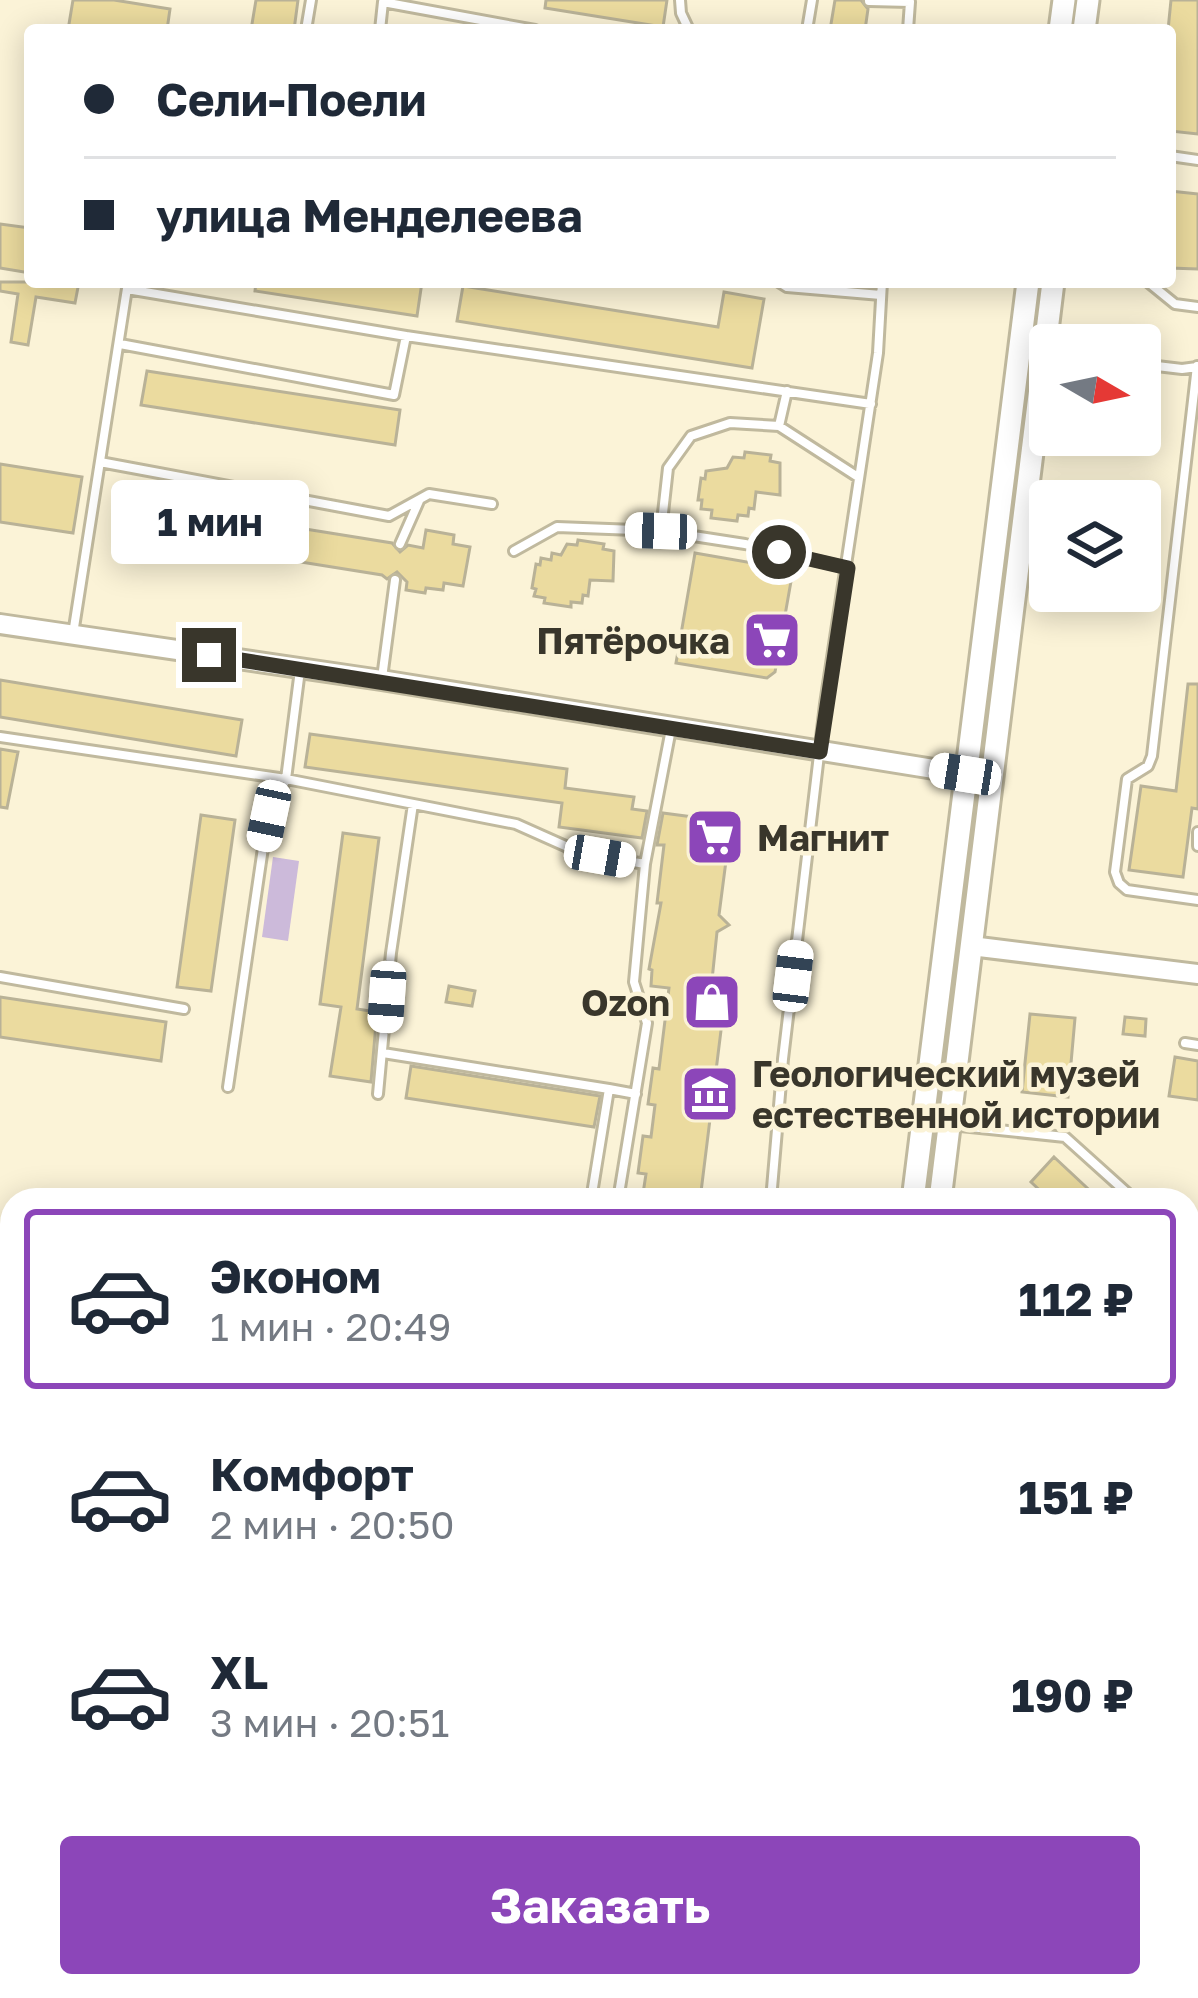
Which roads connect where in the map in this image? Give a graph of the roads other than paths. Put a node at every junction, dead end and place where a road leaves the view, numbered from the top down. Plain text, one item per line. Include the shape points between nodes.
1 (869, 1) edge
2 (910, 1) edge
3 (381, 24) edge
4 (502, 24) edge
5 (128, 288) edge
6 (144, 288) edge
7 (799, 288) edge
8 (882, 288) edge
9 (1027, 288) edge
10 (1052, 288) edge
11 (1155, 288) edge
12 (881, 295) junction
13 (1198, 307) edge
14 (1049, 324) edge
15 (406, 336) junction
16 (120, 344) junction
17 (1161, 366) edge
18 (1198, 366) edge
19 (787, 391) junction
20 (871, 404) junction
21 (779, 426) junction
22 (1033, 456) edge
23 (100, 462) junction
24 (858, 477) junction
25 (419, 500) junction
26 (492, 504) dead end
27 (661, 531) junction
28 (400, 544) dead end
29 (514, 551) dead end
30 (848, 568) junction
31 (395, 580) dead end
32 (0, 623) edge
33 (73, 634) junction
34 (300, 668) junction
35 (381, 680) junction
36 (672, 726) junction
37 (0, 737) edge
38 (820, 752) junction
39 (965, 774) junction
40 (991, 778) junction
41 (286, 779) junction
42 (412, 804) junction
43 (1198, 832) edge
44 (1198, 846) edge
45 (645, 864) junction
46 (1198, 900) edge
47 (945, 943) junction
48 (970, 946) junction
49 (1198, 974) edge
50 (0, 977) edge
51 (184, 1009) dead end
52 (1185, 1043) dead end
53 (1198, 1045) edge
54 (383, 1053) junction
55 (229, 1088) dead end
56 (609, 1089) junction
57 (378, 1094) dead end
58 (636, 1094) junction
59 (949, 1125) junction
60 (593, 1188) edge
61 (620, 1188) edge
62 (772, 1188) edge
63 (914, 1188) edge
64 (941, 1188) edge
65 (1122, 1188) edge

1 - 2 lane
3 - 4 lane via 383,2
5 - 16 lane
6 - 15 lane
7 - 12 lane
8 - 12 lane
9 - 39 main road
10 - 14 main road
11 - 13 lane via 1174,304
12 - 20 lane
15 - 16 lane via 394,395
15 - 19 lane
16 - 23 lane
17 - 18 lane
18 - 46 lane via 1152,757 1127,779 1115,872 1127,890
19 - 20 lane
19 - 21 lane
20 - 24 lane
21 - 24 lane
21 - 27 lane via 730,423 691,436 668,468
22 - 40 main road
23 - 25 lane via 389,516
23 - 33 lane
24 - 30 lane
25 - 26 lane via 429,494
25 - 28 lane
27 - 29 lane via 557,526
27 - 30 lane
30 - 38 lane
31 - 35 lane
32 - 33 street
33 - 34 street
34 - 35 street
34 - 41 lane
35 - 36 street
36 - 38 street
36 - 45 lane
37 - 41 lane
38 - 39 street
38 - 62 lane
39 - 40 main road
39 - 47 main road
40 - 48 main road
41 - 42 lane
41 - 55 lane via 262,848
42 - 45 lane via 516,824 581,853
42 - 54 lane
43 - 44 lane
45 - 58 lane via 634,982 646,1023
47 - 48 main road
47 - 63 main road
48 - 49 street
48 - 59 main road
50 - 51 lane
52 - 53 lane
54 - 56 lane
54 - 57 lane
56 - 58 lane
56 - 60 lane
58 - 61 lane
59 - 64 main road
59 - 65 lane via 1065,1137

